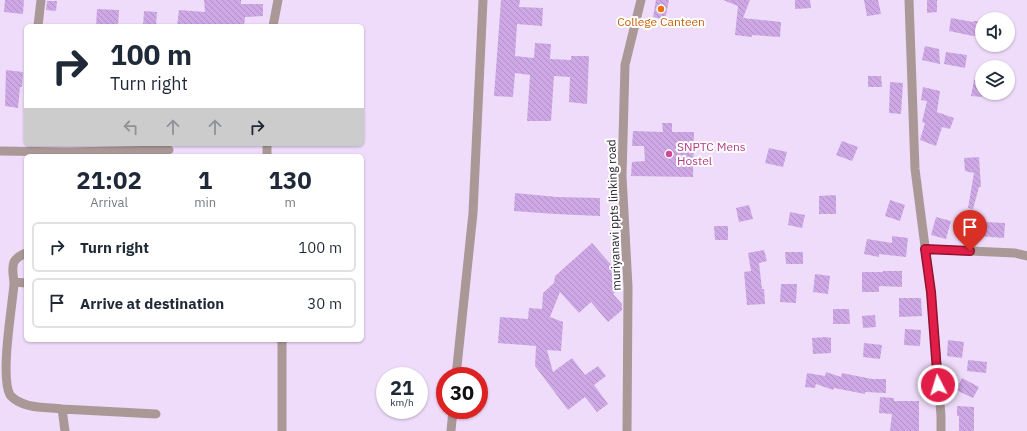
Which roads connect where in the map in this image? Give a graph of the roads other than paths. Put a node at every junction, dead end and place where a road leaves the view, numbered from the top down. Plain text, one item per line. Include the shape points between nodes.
1 (41, 0) edge
2 (278, 0) edge
3 (483, 0) edge
4 (641, 0) edge
5 (909, 0) edge
6 (38, 24) edge
7 (273, 24) edge
8 (169, 150) dead end
9 (0, 151) edge
10 (37, 151) edge
11 (925, 249) junction
12 (24, 254) edge
13 (1027, 256) edge
14 (14, 282) junction
15 (24, 283) edge
16 (282, 342) edge
17 (457, 367) edge
18 (62, 409) junction
19 (156, 414) dead end
20 (452, 419) edge
21 (65, 431) edge
22 (282, 431) edge
23 (451, 431) edge
24 (628, 431) edge
25 (941, 431) edge

1 - 6 street
2 - 7 street
3 - 17 street via 473,213
4 - 24 street, muriyanavi ppts linking road via 624,65 622,176 628,288
5 - 11 street via 915,168
8 - 10 street
9 - 10 street
11 - 13 street via 1015,253
11 - 25 street
12 - 14 street via 14,262
14 - 15 street
14 - 18 street via 5,341 4,370 9,393 26,405
16 - 22 street
18 - 19 street
18 - 21 street
20 - 23 street

